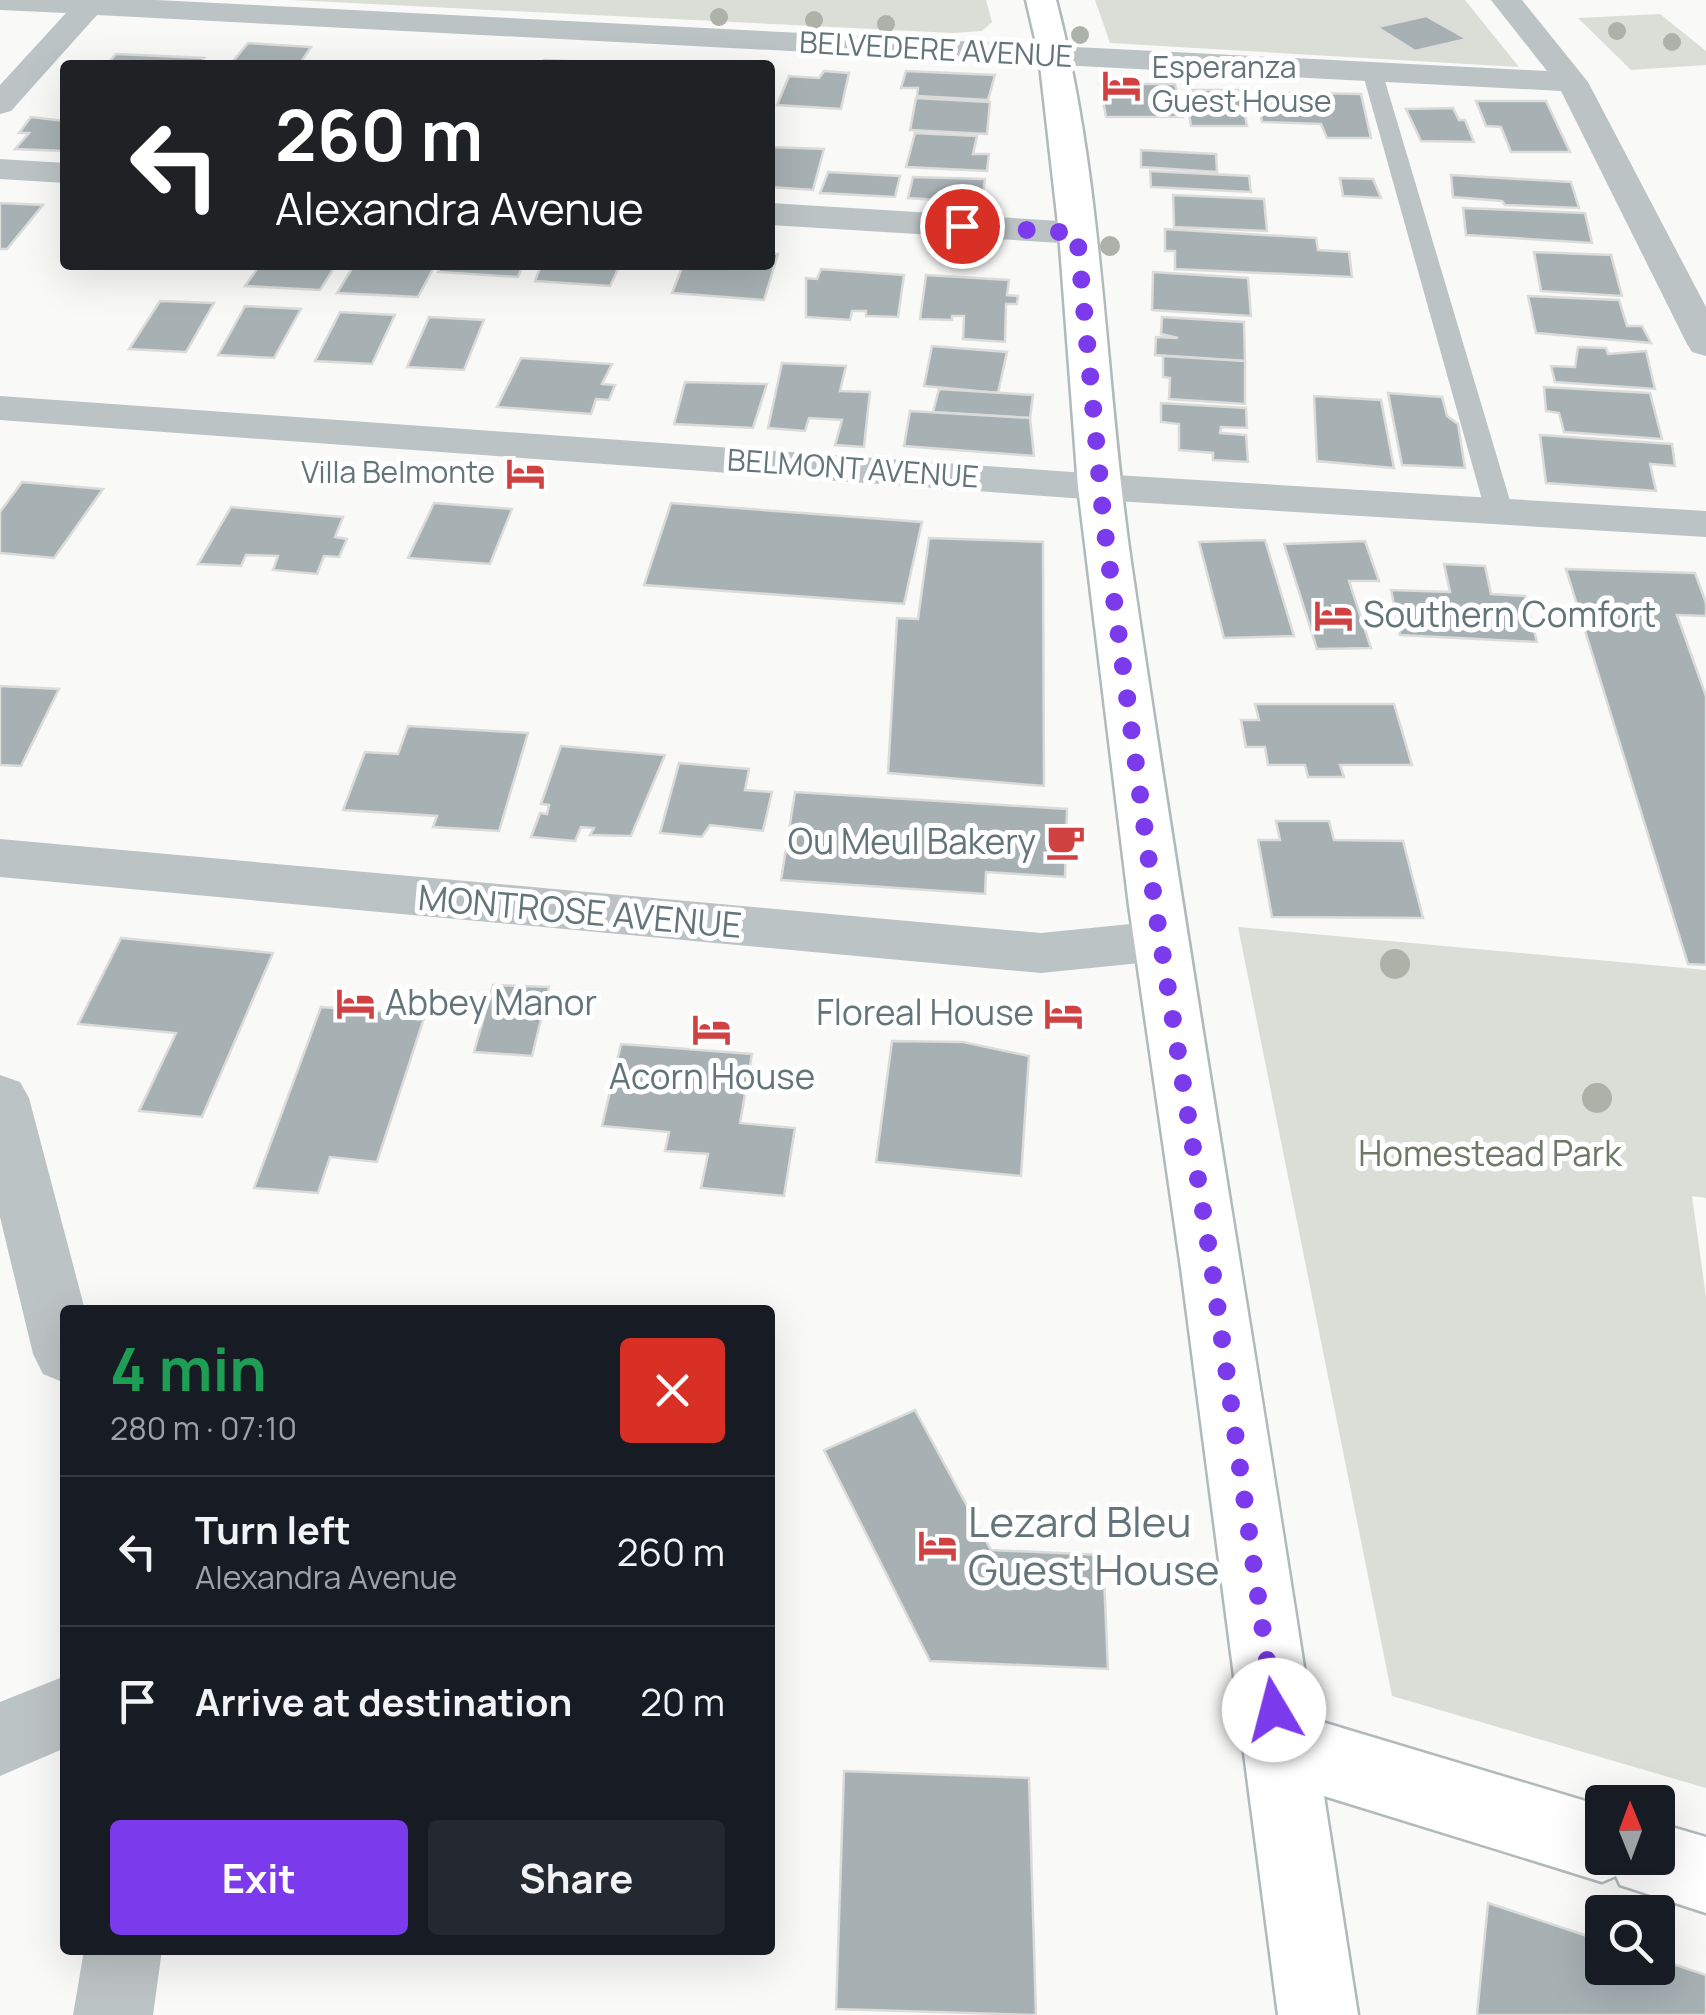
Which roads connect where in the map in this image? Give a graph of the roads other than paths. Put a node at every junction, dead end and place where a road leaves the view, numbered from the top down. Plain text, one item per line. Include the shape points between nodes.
1 (1041, 0) edge
2 (1506, 0) edge
3 (0, 2) edge
4 (89, 6) junction
5 (1055, 56) junction
6 (1372, 72) junction
7 (1572, 82) junction
8 (0, 104) edge
9 (0, 169) edge
10 (60, 172) edge
11 (775, 214) edge
12 (1077, 233) junction
13 (1706, 344) edge
14 (0, 408) edge
15 (1099, 487) junction
16 (1500, 514) junction
17 (1706, 524) edge
18 (0, 858) edge
19 (1160, 941) junction
20 (0, 1098) edge
21 (60, 1334) edge
22 (60, 1714) edge
23 (0, 1739) edge
24 (1280, 1746) junction
25 (1585, 1839) edge
26 (1675, 1867) edge
27 (1706, 1876) edge
28 (123, 1955) edge
29 (112, 2015) edge
30 (1318, 2015) edge

1 - 5 street
2 - 7 street
3 - 4 street, BELVEDERE AVENUE
4 - 5 street, BELVEDERE AVENUE
4 - 8 street
5 - 6 street, BELVEDERE AVENUE
5 - 12 street
6 - 7 street, BELVEDERE AVENUE
6 - 16 lane
7 - 13 street
9 - 10 street
11 - 12 street
12 - 15 street
14 - 15 street, BELMONT AVENUE
15 - 16 street, BELMONT AVENUE
15 - 19 street
16 - 17 street, BELMONT AVENUE
18 - 19 street, MONTROSE AVENUE via 1041,954
19 - 24 street
20 - 21 street
22 - 23 street
24 - 25 street
24 - 30 street
26 - 27 street
28 - 29 street

